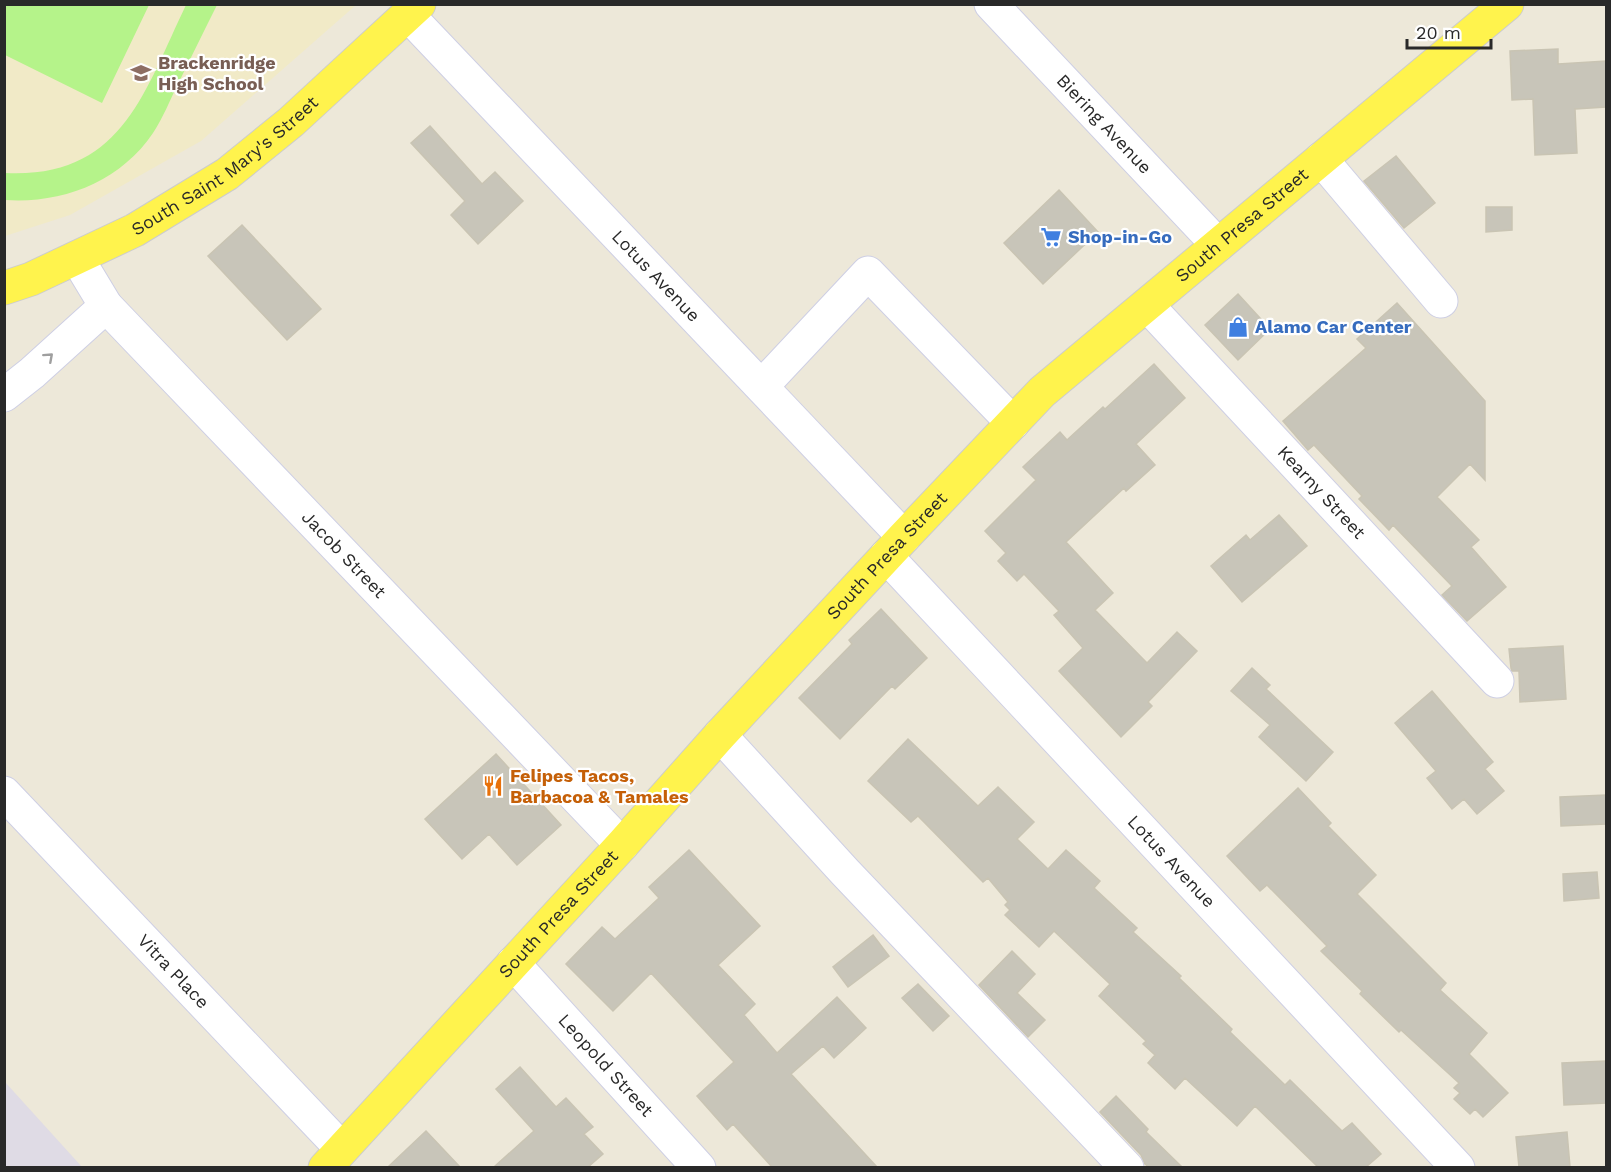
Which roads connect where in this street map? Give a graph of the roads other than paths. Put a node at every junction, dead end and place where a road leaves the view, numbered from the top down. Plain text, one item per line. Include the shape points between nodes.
1 (991, 4) edge
2 (1490, 9) edge
3 (413, 10) edge
4 (1321, 159) junction
5 (1218, 245) junction
6 (77, 258) junction
7 (4, 288) edge
8 (1441, 301) dead end
9 (1147, 305) junction
10 (106, 306) junction
11 (762, 386) junction
12 (4, 395) edge
13 (1013, 423) junction
14 (895, 547) junction
15 (1497, 681) dead end
16 (720, 735) junction
17 (4, 793) edge
18 (622, 845) junction
19 (513, 963) junction
20 (333, 1158) edge
21 (699, 1167) edge
22 (1127, 1167) edge
23 (1458, 1167) edge

1 - 5 street, Biering Avenue
2 - 4 main road, South Presa Street
3 - 6 main road, South Saint Mary's Street via 291,122 227,174 135,230
3 - 11 street, Lotus Avenue
4 - 5 main road, South Presa Street
4 - 8 street
5 - 9 main road, South Presa Street
6 - 7 main road, South Saint Mary's Street
6 - 10 street, Jacob Street
9 - 13 main road, South Presa Street via 1042,392
9 - 15 street, Kearny Street
12 -> 10 street
10 - 18 street, Jacob Street
11 - 13 street via 868,273
11 - 14 street, Lotus Avenue
13 - 14 main road, South Presa Street
14 - 16 main road, South Presa Street
14 - 23 street, Lotus Avenue
16 - 18 main road, South Presa Street
16 - 22 street
17 - 20 street, Vitra Place
18 - 19 main road, South Presa Street
19 - 20 main road, South Presa Street
19 - 21 street, Leopold Street

